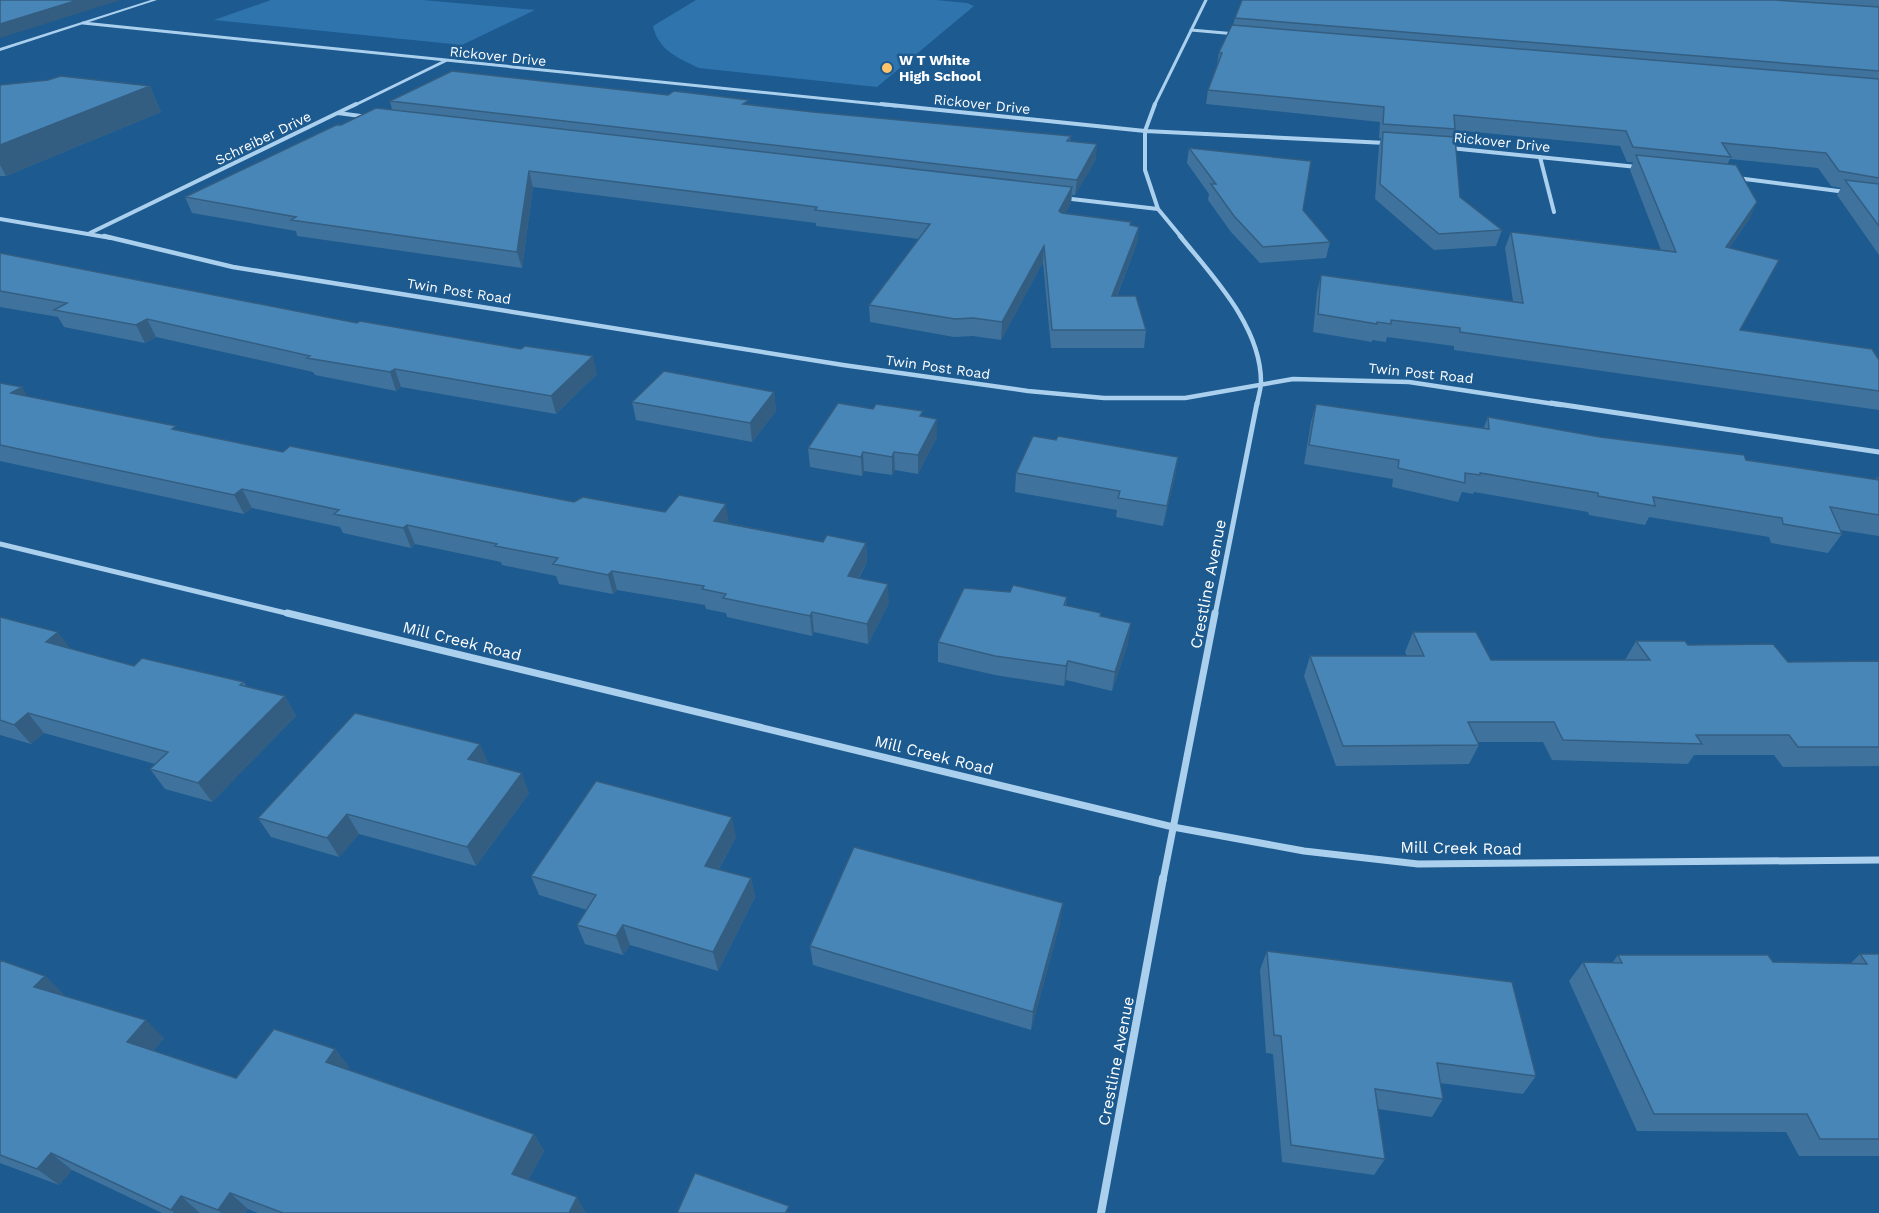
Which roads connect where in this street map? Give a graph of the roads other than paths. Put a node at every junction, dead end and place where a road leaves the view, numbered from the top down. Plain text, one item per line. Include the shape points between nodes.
1 (155, 0) edge
2 (1206, 0) edge
3 (83, 23) junction
4 (1191, 30) junction
5 (1238, 34) edge
6 (0, 50) edge
7 (446, 61) junction
8 (338, 113) junction
9 (373, 117) edge
10 (1145, 131) junction
11 (1395, 143) edge
12 (1439, 147) edge
13 (1540, 157) junction
14 (1648, 168) edge
15 (1731, 177) edge
16 (1847, 192) edge
17 (1063, 198) edge
18 (1158, 208) junction
19 (1554, 212) dead end
20 (0, 219) edge
21 (90, 233) junction
22 (1261, 382) junction
23 (1879, 452) edge
24 (0, 544) edge
25 (1173, 827) junction
26 (1879, 860) edge
27 (1101, 1213) edge

1 - 3 street
2 - 4 street, Crestline Avenue
3 - 6 street
3 - 7 street, Rickover Drive
4 - 5 street
4 - 10 street, Crestline Avenue via 1165,77
7 - 8 street, Schreiber Drive
7 - 10 street, Rickover Drive
8 - 9 street
8 - 21 street, Schreiber Drive
10 - 11 street, Rickover Drive
10 - 18 street, Crestline Avenue via 1145,170
12 - 13 street, Rickover Drive
13 - 14 street, Rickover Drive
13 - 19 street
15 - 16 street
17 - 18 street
18 - 22 street, Crestline Avenue via 1232,304 1254,342
20 - 21 street, Twin Post Road
21 - 22 street, Twin Post Road via 234,267 1028,392 1104,398 1185,398
22 - 23 street, Twin Post Road via 1409,382
22 - 25 street, Crestline Avenue
24 - 25 street, Mill Creek Road
25 - 26 street, Mill Creek Road via 1304,851 1418,864
25 - 27 street, Crestline Avenue

